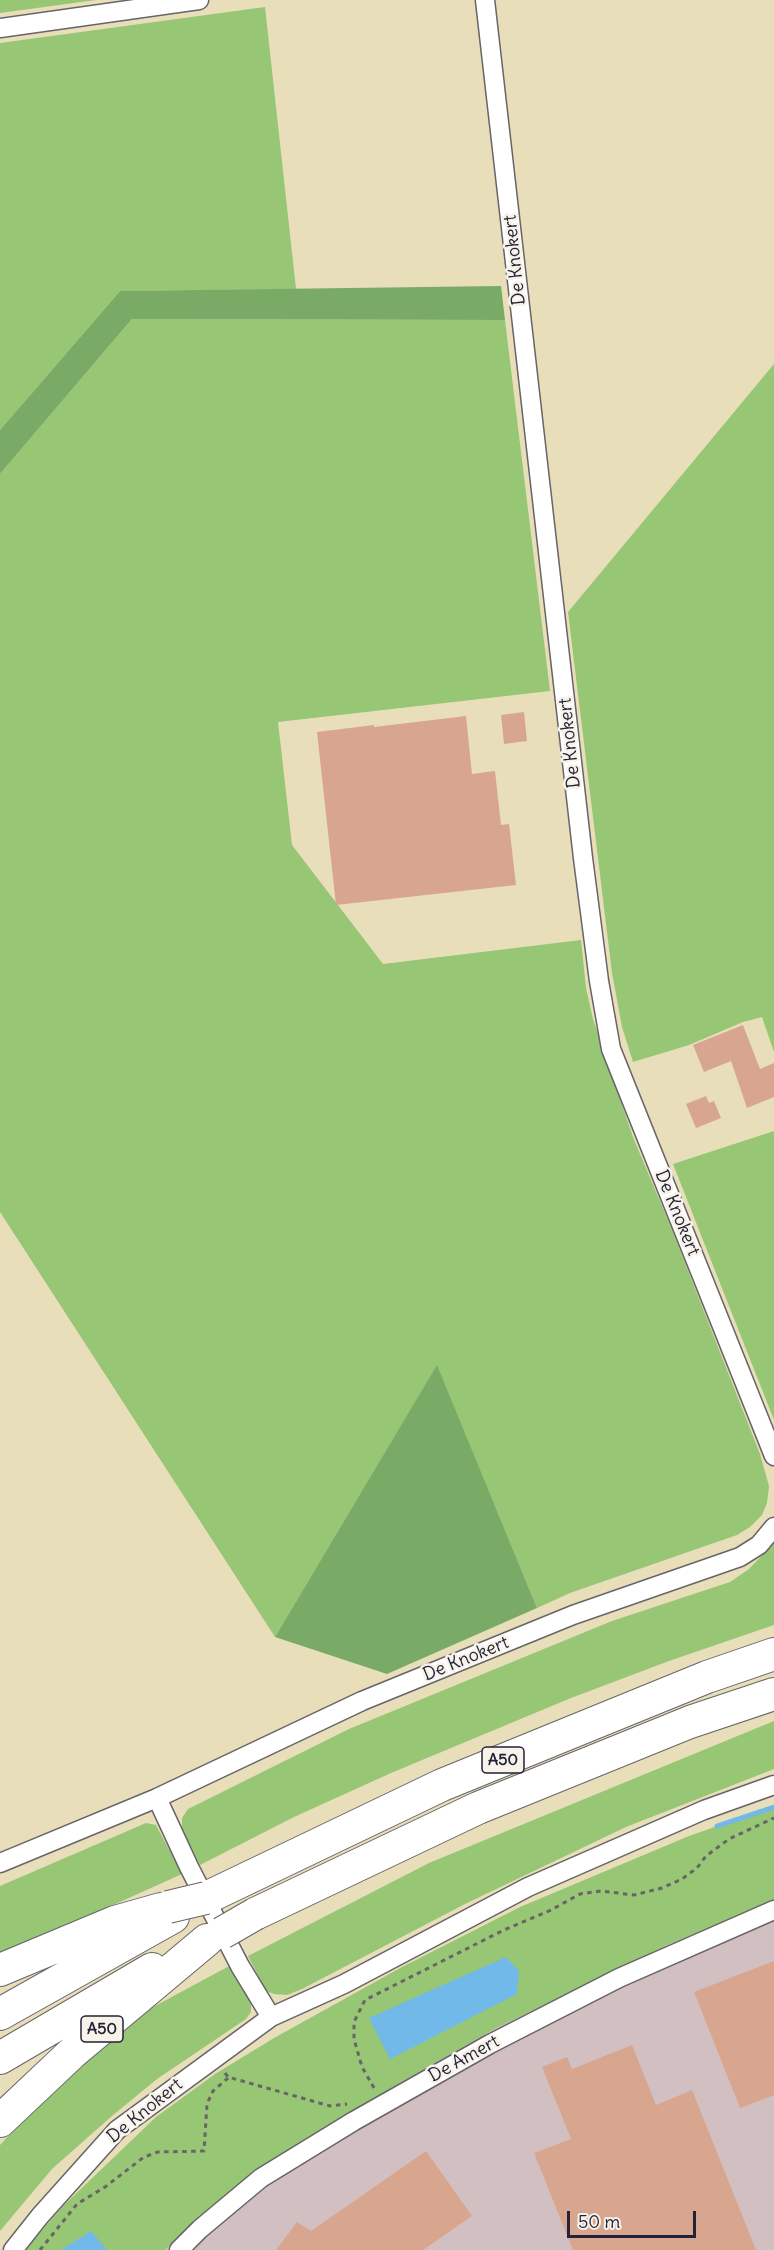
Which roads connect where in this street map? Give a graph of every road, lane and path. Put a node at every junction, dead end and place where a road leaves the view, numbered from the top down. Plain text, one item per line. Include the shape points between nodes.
1 (199, 0) edge
2 (485, 0) edge
3 (0, 28) edge
4 (774, 1456) edge
5 (774, 1527) edge
6 (774, 1654) edge
7 (774, 1694) edge
8 (774, 1785) edge
9 (157, 1798) junction
10 (774, 1818) edge
11 (0, 1863) edge
12 (774, 1910) edge
13 (170, 1912) junction
14 (214, 1936) junction
15 (0, 1970) edge
16 (0, 2014) edge
17 (270, 2017) junction
18 (0, 2058) edge
19 (213, 2058) junction
20 (228, 2078) junction
21 (384, 2083) dead end
22 (355, 2099) dead end
23 (0, 2121) edge
24 (13, 2250) edge
25 (40, 2250) edge
26 (179, 2250) edge

1 - 3 street
2 - 4 street, De Knokert via 583,858 611,1049
5 - 9 street, De Knokert via 759,1545 740,1557 573,1615 362,1701
6 - 13 highway, A50, bridge via 707,1677 442,1785
7 - 14 highway, A50, bridge via 690,1722 478,1808
8 - 17 street, De Knokert via 704,1810 528,1887 344,1984
9 - 11 street, De Knokert
9 - 17 street via 204,1897
10 - 21 path via 729,1839 682,1879 662,1888 634,1895 602,1891 580,1894 365,2000 354,2022 354,2038 362,2067 374,2088
12 - 26 street, De Amert via 609,1983 354,2121 261,2178
13 - 15 highway, A50 via 115,1922
13 - 16 highway, A50
14 - 18 highway, A50
14 - 23 highway, A50 via 72,2054
17 - 19 street, De Knokert
19 - 20 path
19 - 24 street, De Knokert via 117,2130
20 - 22 path via 330,2106
20 - 25 path via 213,2091 207,2104 204,2151 158,2152 144,2157 77,2204

